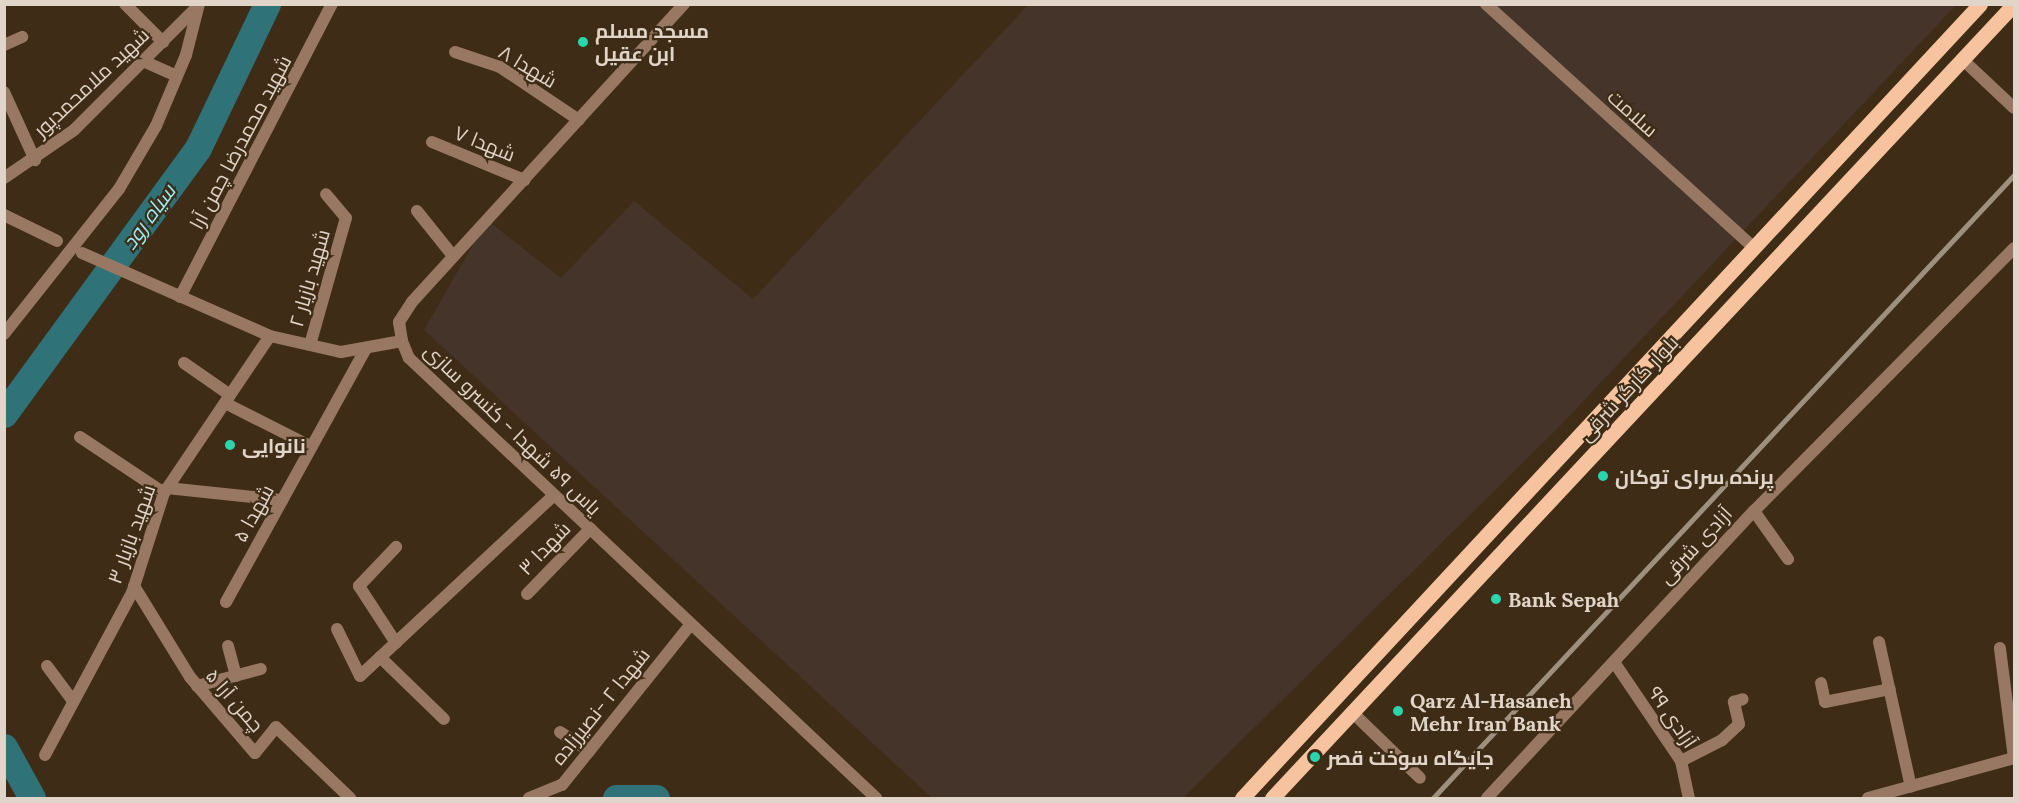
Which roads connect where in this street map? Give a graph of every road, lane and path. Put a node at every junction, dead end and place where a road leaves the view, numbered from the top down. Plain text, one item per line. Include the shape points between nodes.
1 (125, 4) edge
2 (332, 4) edge
3 (684, 4) edge
4 (1486, 4) edge
5 (1980, 4) edge
6 (2014, 4) edge
7 (198, 5) edge
8 (22, 37) dead end
9 (163, 42) junction
10 (4, 45) edge
11 (455, 52) dead end
12 (1962, 60) junction
13 (143, 62) junction
14 (177, 76) junction
15 (4, 92) edge
16 (2014, 108) edge
17 (579, 120) junction
18 (432, 142) dead end
19 (34, 160) junction
20 (4, 178) edge
21 (524, 180) junction
22 (326, 194) dead end
23 (417, 211) dead end
24 (4, 215) edge
25 (57, 241) dead end
26 (2014, 248) edge
27 (1755, 249) junction
28 (78, 250) junction
29 (453, 256) junction
30 (180, 297) junction
31 (6, 331) edge
32 (270, 336) junction
33 (402, 341) junction
34 (309, 345) junction
35 (366, 348) junction
36 (184, 363) dead end
37 (228, 399) junction
38 (80, 437) dead end
39 (312, 447) junction
40 (165, 490) junction
41 (554, 495) junction
42 (282, 500) junction
43 (1754, 512) junction
44 (590, 529) junction
45 (396, 547) dead end
46 (1788, 559) dead end
47 (1454, 573) junction
48 (134, 586) junction
49 (1470, 588) junction
50 (527, 594) dead end
51 (226, 602) dead end
52 (691, 624) junction
53 (337, 629) dead end
54 (1879, 642) dead end
55 (396, 643) junction
56 (228, 646) dead end
57 (2000, 648) dead end
58 (380, 657) junction
59 (1614, 662) junction
60 (47, 666) dead end
61 (261, 669) dead end
62 (236, 676) junction
63 (1821, 683) dead end
64 (197, 686) junction
65 (1890, 689) junction
66 (2010, 691) edge
67 (1743, 699) dead end
68 (73, 701) junction
69 (1353, 713) junction
70 (444, 719) dead end
71 (560, 732) dead end
72 (589, 751) junction
73 (45, 755) dead end
74 (2014, 758) edge
75 (1681, 761) junction
76 (1420, 778) dead end
77 (1911, 787) junction
78 (350, 798) edge
79 (528, 798) edge
80 (876, 798) edge
81 (1242, 798) edge
82 (1272, 798) edge
83 (1487, 798) edge
84 (1689, 798) edge
85 (1868, 798) edge

1 - 9 street
2 - 30 street, شهید محمدرضا چمن آرا
3 - 17 street, یاس ۵۹ شهدا - کنسرو سازی
4 - 27 street, سلامت
5 - 27 main road, بلوار کارگر شرقی
6 - 12 main road, بلوار کارگر شرقی
7 - 9 street, شهید ملامحمدپور
7 - 14 street
8 - 10 street
9 - 13 street, شهید ملامحمدپور
11 - 17 street, شهدا ۸ via 500,67
12 - 16 street
12 - 49 main road, بلوار کارگر شرقی
13 - 14 street
13 - 19 street, شهید ملامحمدپور
14 - 28 street via 119,189
15 - 19 street
17 - 21 street, یاس ۵۹ شهدا - کنسرو سازی
18 - 21 street, شهدا ۷
19 - 20 street, شهید ملامحمدپور
21 - 29 street, یاس ۵۹ شهدا - کنسرو سازی
22 - 34 street, شهید بازیار ۲ via 346,218
23 - 29 street
24 - 25 street
26 - 43 street, آزادی شرقی
27 - 47 main road, بلوار کارگر شرقی
28 - 30 street
28 - 31 street
29 - 33 street, یاس ۵۹ شهدا - کنسرو سازی via 399,322
30 - 32 street
32 - 34 street
32 - 37 street, شهید بازیار ۳
33 - 35 street
33 - 41 street, یاس ۵۹ شهدا - کنسرو سازی via 409,358
34 - 35 street via 341,352
35 - 39 street, شهدا ۵
36 - 37 street
37 - 39 street
37 - 40 street, شهید بازیار ۳
38 - 40 street
39 - 42 street, شهدا ۵
40 - 42 street
40 - 48 street, شهید بازیار ۳
41 - 44 street, یاس ۵۹ شهدا - کنسرو سازی
41 - 55 street
42 - 51 street, شهدا ۵
43 - 46 street
43 - 59 street, آزادی شرقی
44 - 50 street, شهدا ۳
44 - 52 street, یاس ۵۹ شهدا - کنسرو سازی
45 - 55 street via 359,586
47 - 49 main road
47 - 81 main road, بلوار کارگر شرقی
48 - 64 street, چمن آرا ۵
48 - 68 street, شهید بازیار ۳
49 - 69 main road, بلوار کارگر شرقی
52 - 72 street, شهدا ۲ -نصیرزاده
52 - 80 street, یاس ۵۹ شهدا - کنسرو سازی
53 - 58 street via 360,676
54 - 65 street
55 - 58 street
56 - 62 street
57 - 66 street
58 - 70 street
59 - 75 street, آزادی ٩٩
59 - 83 street, آزادی شرقی
60 - 68 street
61 - 62 street
62 - 64 street
63 - 65 street via 1825,702
64 - 78 street, چمن آرا ۵ via 255,753 276,727
65 - 77 street
66 - 74 street
67 - 75 street via 1734,702 1739,724 1722,740
68 - 73 street, شهید بازیار ۳
69 - 76 street
69 - 82 main road, بلوار کارگر شرقی
71 - 72 street
72 - 79 street, شهدا ۲ -نصیرزاده via 562,785
74 - 77 street
75 - 84 street, آزادی ٩٩
77 - 85 street

